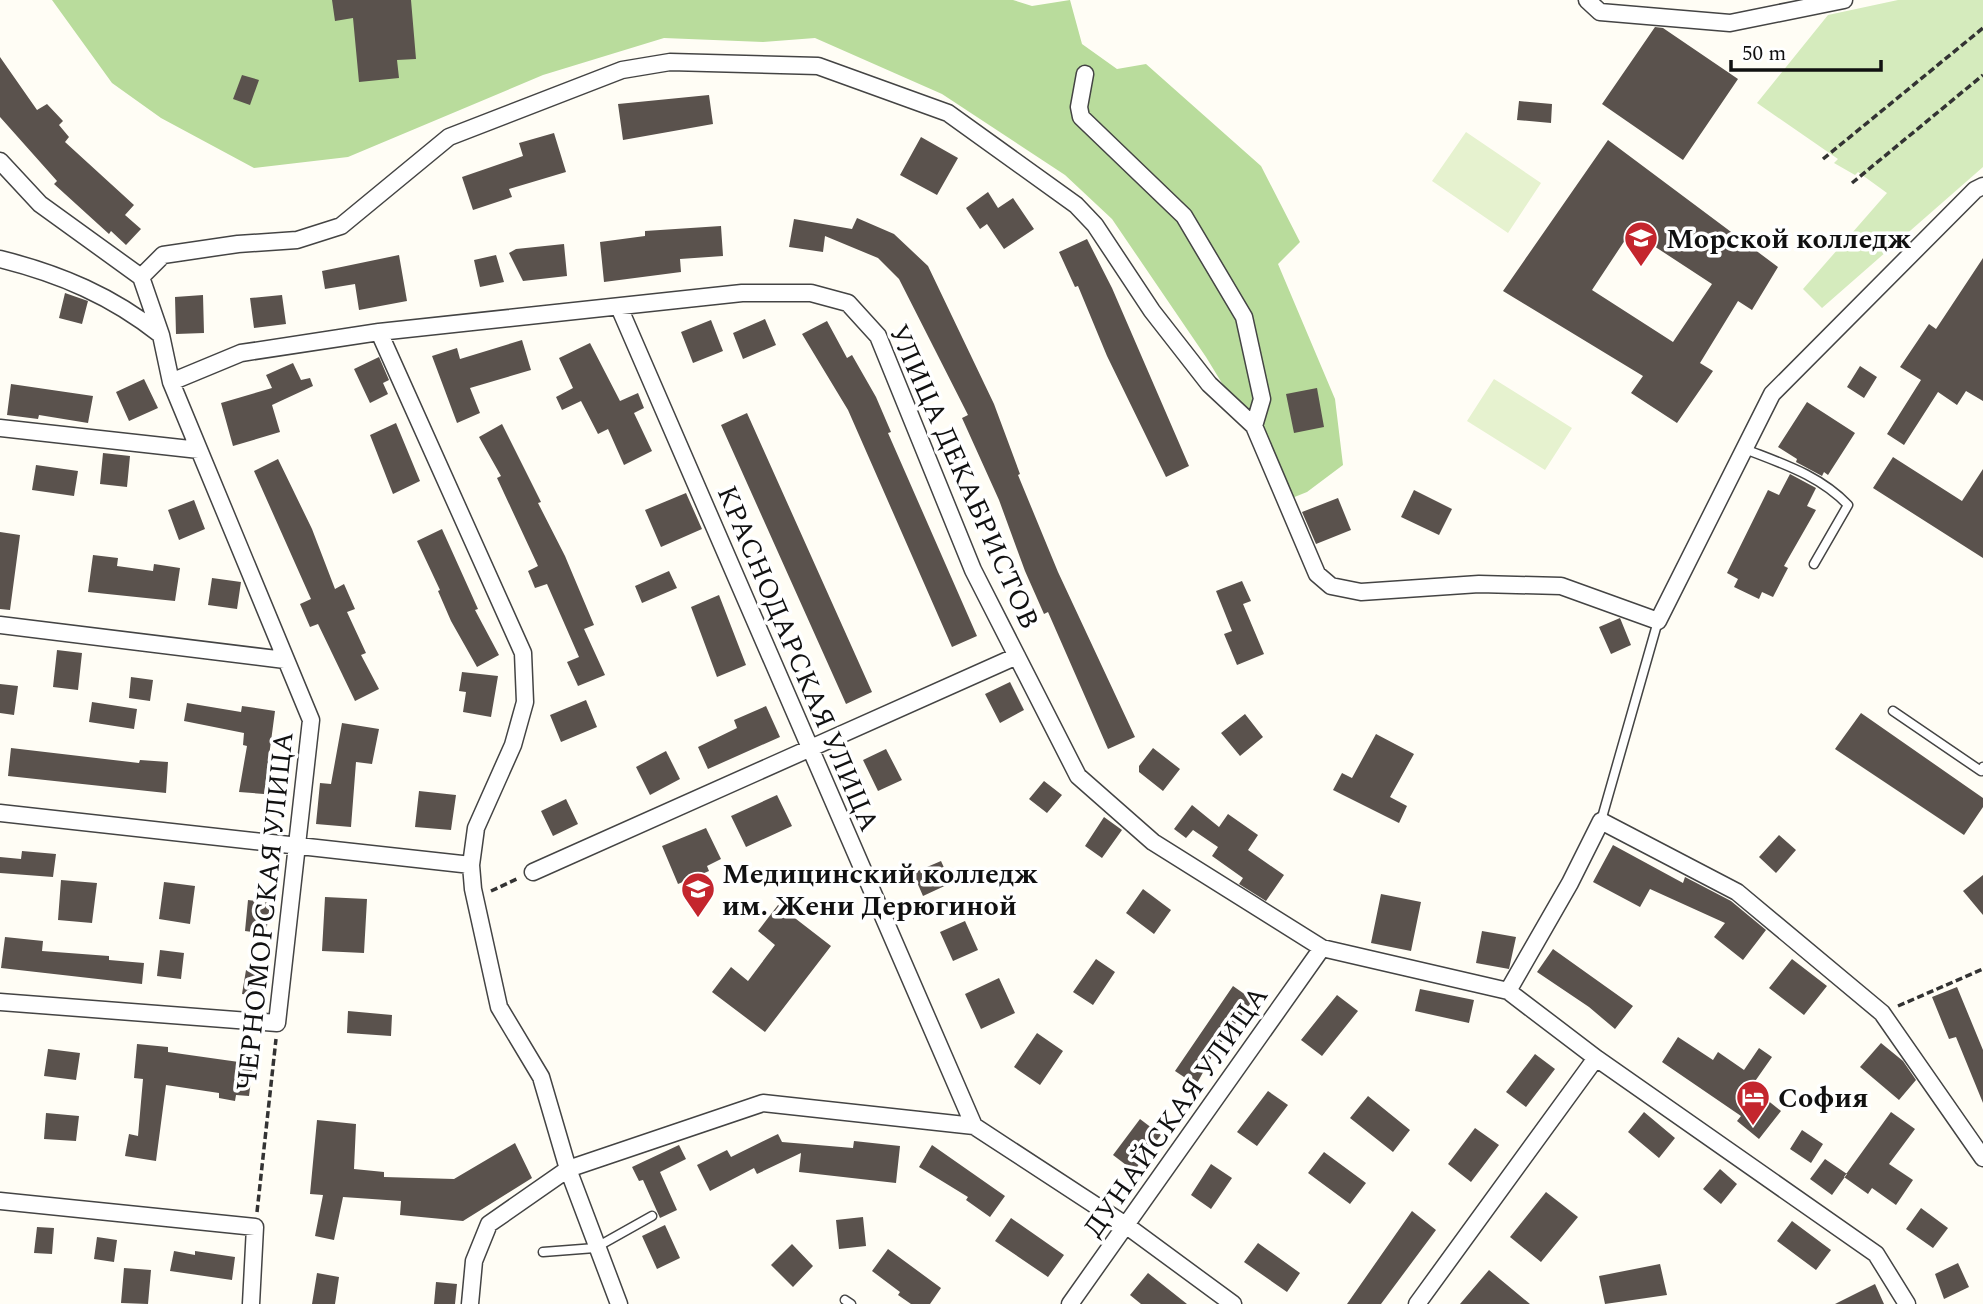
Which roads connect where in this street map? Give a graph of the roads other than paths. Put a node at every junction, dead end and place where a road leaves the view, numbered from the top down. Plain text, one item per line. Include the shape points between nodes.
1 (1587, 0) edge
2 (1844, 0) edge
3 (1085, 74) dead end
4 (0, 161) edge
5 (1983, 186) edge
6 (0, 259) edge
7 (141, 277) junction
8 (619, 307) junction
9 (379, 332) junction
10 (161, 335) junction
11 (171, 382) junction
12 (1254, 426) junction
13 (0, 428) edge
14 (1745, 449) junction
15 (199, 450) junction
16 (1814, 564) dead end
17 (1658, 621) junction
18 (0, 625) edge
19 (1017, 656) junction
20 (285, 660) junction
21 (1893, 711) dead end
22 (809, 746) junction
23 (1983, 767) edge
24 (0, 813) edge
25 (1601, 821) junction
26 (295, 845) junction
27 (471, 865) junction
28 (533, 872) road end
29 (1322, 948) junction
30 (1508, 990) junction
31 (0, 1002) edge
32 (1597, 1059) junction
33 (974, 1126) junction
34 (1983, 1158) edge
35 (568, 1169) junction
36 (0, 1201) edge
37 (652, 1216) dead end
38 (1127, 1226) junction
39 (595, 1248) junction
40 (543, 1252) dead end
41 (251, 1304) edge
42 (470, 1304) edge
43 (619, 1304) edge
44 (1070, 1304) edge
45 (1233, 1304) edge
46 (1417, 1304) edge
47 (1907, 1304) edge

1 - 2 street via 1600,12 1730,23
3 - 12 street via 1081,117 1184,216 1244,317 1262,400
4 - 7 street via 40,204
5 - 14 street via 1772,394
6 - 10 street via 46,271 97,293
7 - 10 street
7 - 12 street via 163,256 297,240 341,226 449,137 622,70 670,62 818,66 948,113 1076,205 1209,384
8 - 9 street, УЛИЦА ДЕКАБРИСТОВ
8 - 19 street, УЛИЦА ДЕКАБРИСТОВ via 742,293 811,293 848,303 878,336 973,570
8 - 22 street, КРАСНОДАРСКАЯ УЛИЦА
9 - 11 street, УЛИЦА ДЕКАБРИСТОВ via 242,352
9 - 27 street via 523,653 525,702 513,745 476,828
10 - 11 street
11 - 15 street, ЧЕРНОМОРСКАЯ УЛИЦА
12 - 17 street via 1317,574 1331,586 1361,592 1479,584 1561,586
13 - 15 street
14 - 16 lane via 1806,472 1848,505
14 - 17 street
15 - 20 street, ЧЕРНОМОРСКАЯ УЛИЦА
17 - 25 lane
18 - 20 street
19 - 22 street
19 - 29 street, УЛИЦА ДЕКАБРИСТОВ via 1078,776 1153,842
20 - 26 street, ЧЕРНОМОРСКАЯ УЛИЦА via 311,720
21 - 23 lane via 1981,771
22 - 28 street
22 - 33 street, КРАСНОДАРСКАЯ УЛИЦА
24 - 26 street
25 - 30 street
25 - 34 street via 1737,891 1882,1013
26 - 27 street
26 - 31 street, ЧЕРНОМОРСКАЯ УЛИЦА via 277,1023
27 - 35 street via 499,1007 541,1077
29 - 30 street, УЛИЦА ДЕКАБРИСТОВ
29 - 38 street, ДУНАЙСКАЯ УЛИЦА
30 - 32 street, УЛИЦА ДЕКАБРИСТОВ
32 - 46 street
32 - 47 street, УЛИЦА ДЕКАБРИСТОВ via 1876,1254
33 - 35 street via 763,1103
33 - 38 street
35 - 39 street
35 - 42 street via 489,1224 474,1261
36 - 41 street via 255,1227
37 - 39 lane
38 - 44 street, ДУНАЙСКАЯ УЛИЦА
38 - 45 street
39 - 40 lane
39 - 43 street

